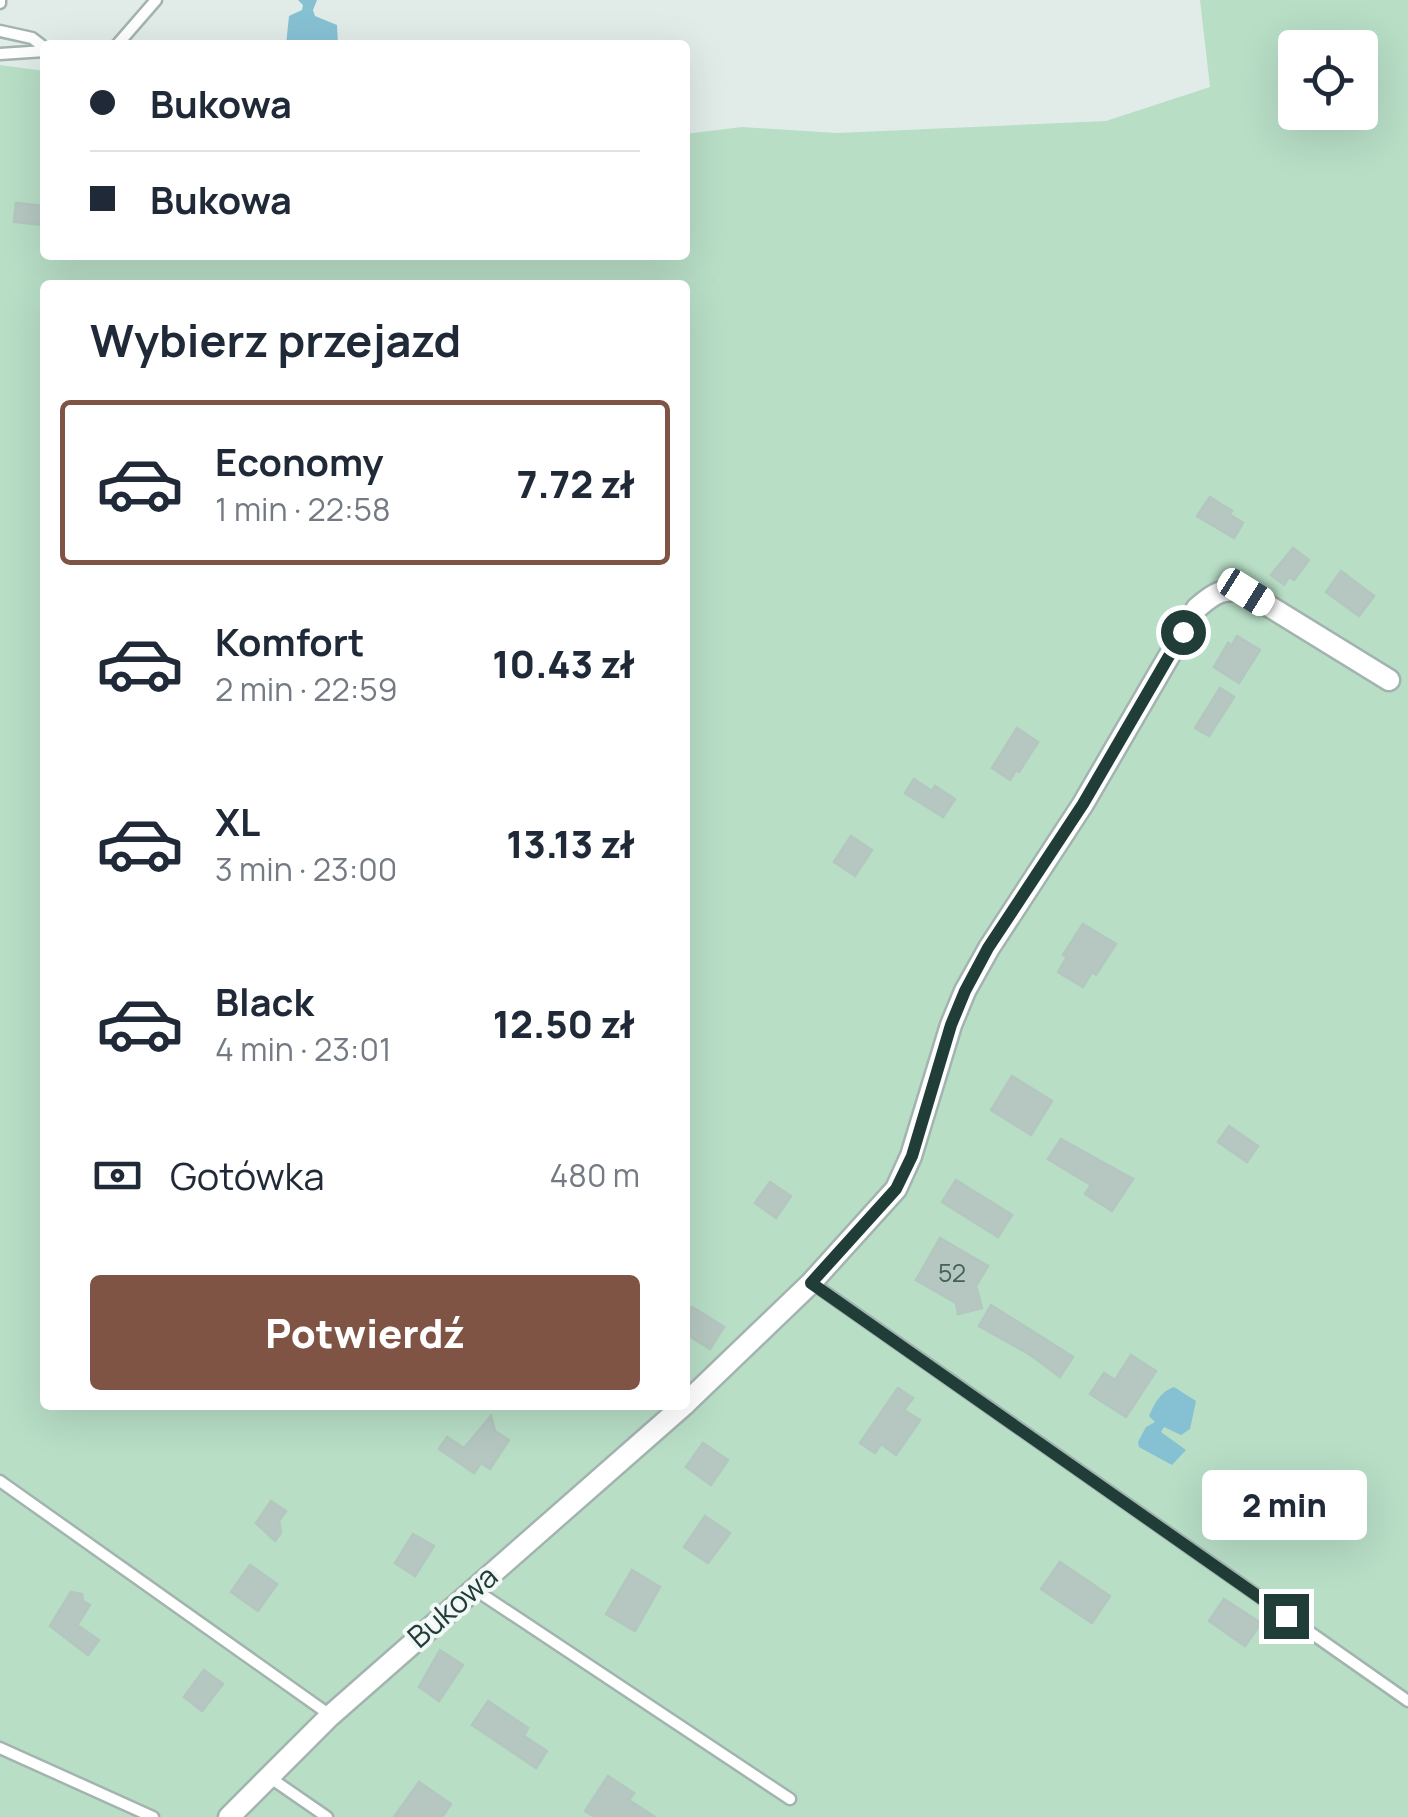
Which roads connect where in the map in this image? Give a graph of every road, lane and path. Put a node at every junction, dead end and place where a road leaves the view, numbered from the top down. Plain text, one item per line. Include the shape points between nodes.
1 (156, 0) edge
2 (0, 30) edge
3 (121, 40) edge
4 (40, 45) edge
5 (40, 50) edge
6 (0, 54) edge
7 (1389, 680) dead end
8 (811, 1283) junction
9 (690, 1400) edge
10 (679, 1410) edge
11 (0, 1482) edge
12 (474, 1589) junction
13 (1408, 1701) edge
14 (330, 1716) junction
15 (0, 1748) edge
16 (269, 1777) junction
17 (790, 1799) dead end
18 (153, 1817) edge
19 (228, 1817) edge
20 (327, 1817) edge

1 - 3 lane
2 - 4 lane
5 - 6 lane
7 - 8 street, Bukowa via 1246,592 1229,588 1197,608 965,991 896,1189
8 - 9 street, Bukowa
8 - 13 lane
10 - 12 street, Bukowa
11 - 14 lane
12 - 14 street, Bukowa
12 - 17 lane
14 - 16 street, Bukowa
15 - 18 lane
16 - 19 street, Bukowa
16 - 20 lane

